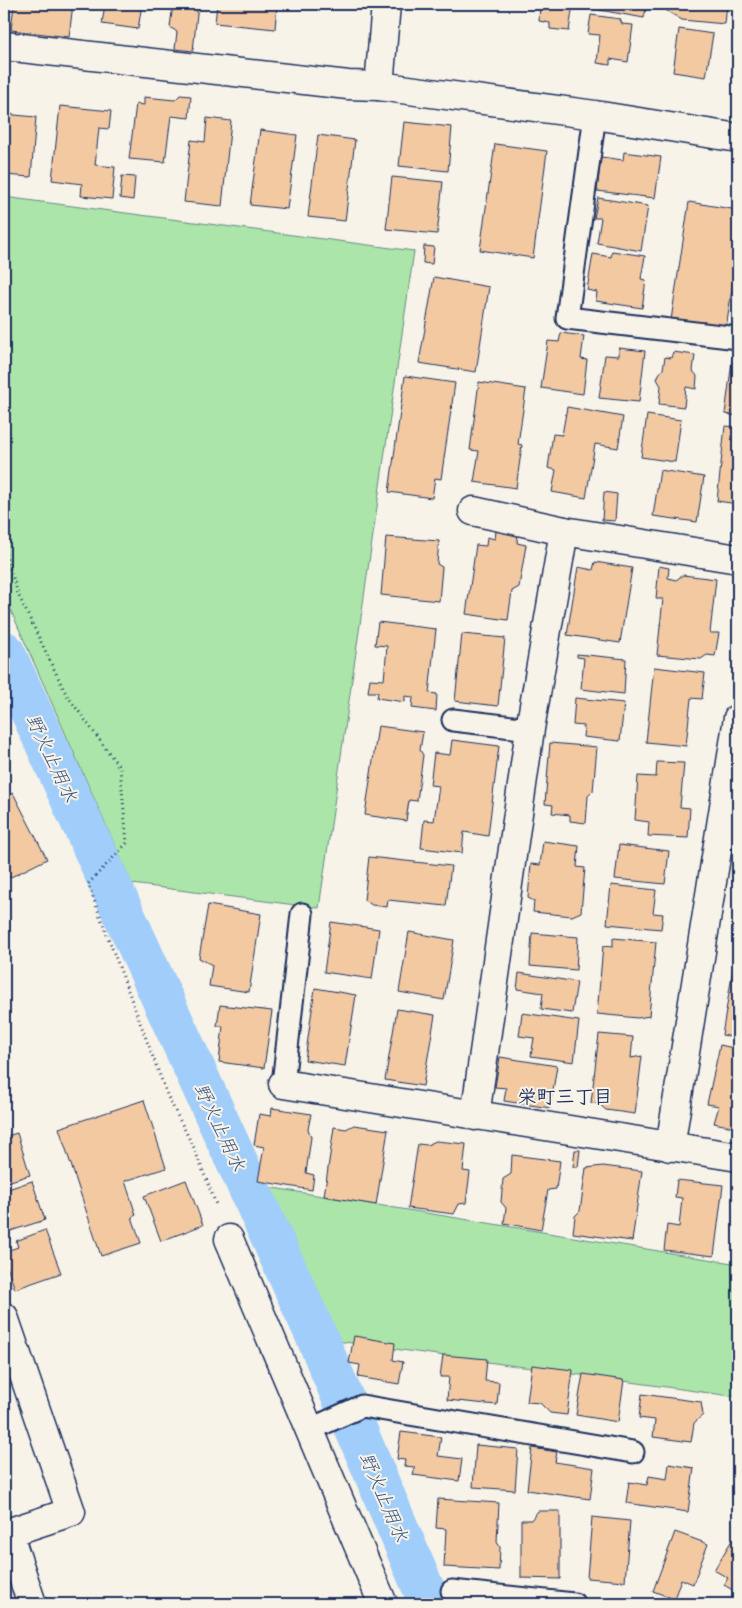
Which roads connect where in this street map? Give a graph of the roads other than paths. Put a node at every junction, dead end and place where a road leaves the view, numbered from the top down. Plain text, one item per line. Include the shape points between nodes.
1 (386, 4) edge
2 (4, 46) edge
3 (379, 86) junction
4 (595, 115) junction
5 (738, 138) edge
6 (738, 338) edge
7 (473, 511) dead end
8 (564, 531) junction
9 (738, 559) edge
10 (738, 718) edge
11 (452, 720) dead end
12 (530, 729) junction
13 (302, 914) dead end
14 (283, 1084) joint
15 (475, 1116) junction
16 (670, 1147) junction
17 (738, 1158) edge
18 (229, 1239) road end
19 (4, 1318) edge
20 (316, 1426) junction
21 (633, 1452) dead end
22 (6, 1533) edge
23 (452, 1591) dead end
24 (32, 1604) edge
25 (383, 1604) edge
26 (574, 1604) edge

1 - 3 street
2 - 3 street
3 - 4 street
4 - 5 street
4 - 6 lane via 567,318
7 - 8 street
8 - 9 street
8 - 12 street
10 - 16 street
11 - 12 lane
12 - 15 street
13 - 14 lane
14 - 15 street
15 - 16 street
16 - 17 street
18 - 20 street
19 - 22 street via 71,1512
20 - 21 lane via 362,1406
20 - 25 street
22 - 24 street
23 - 26 lane

